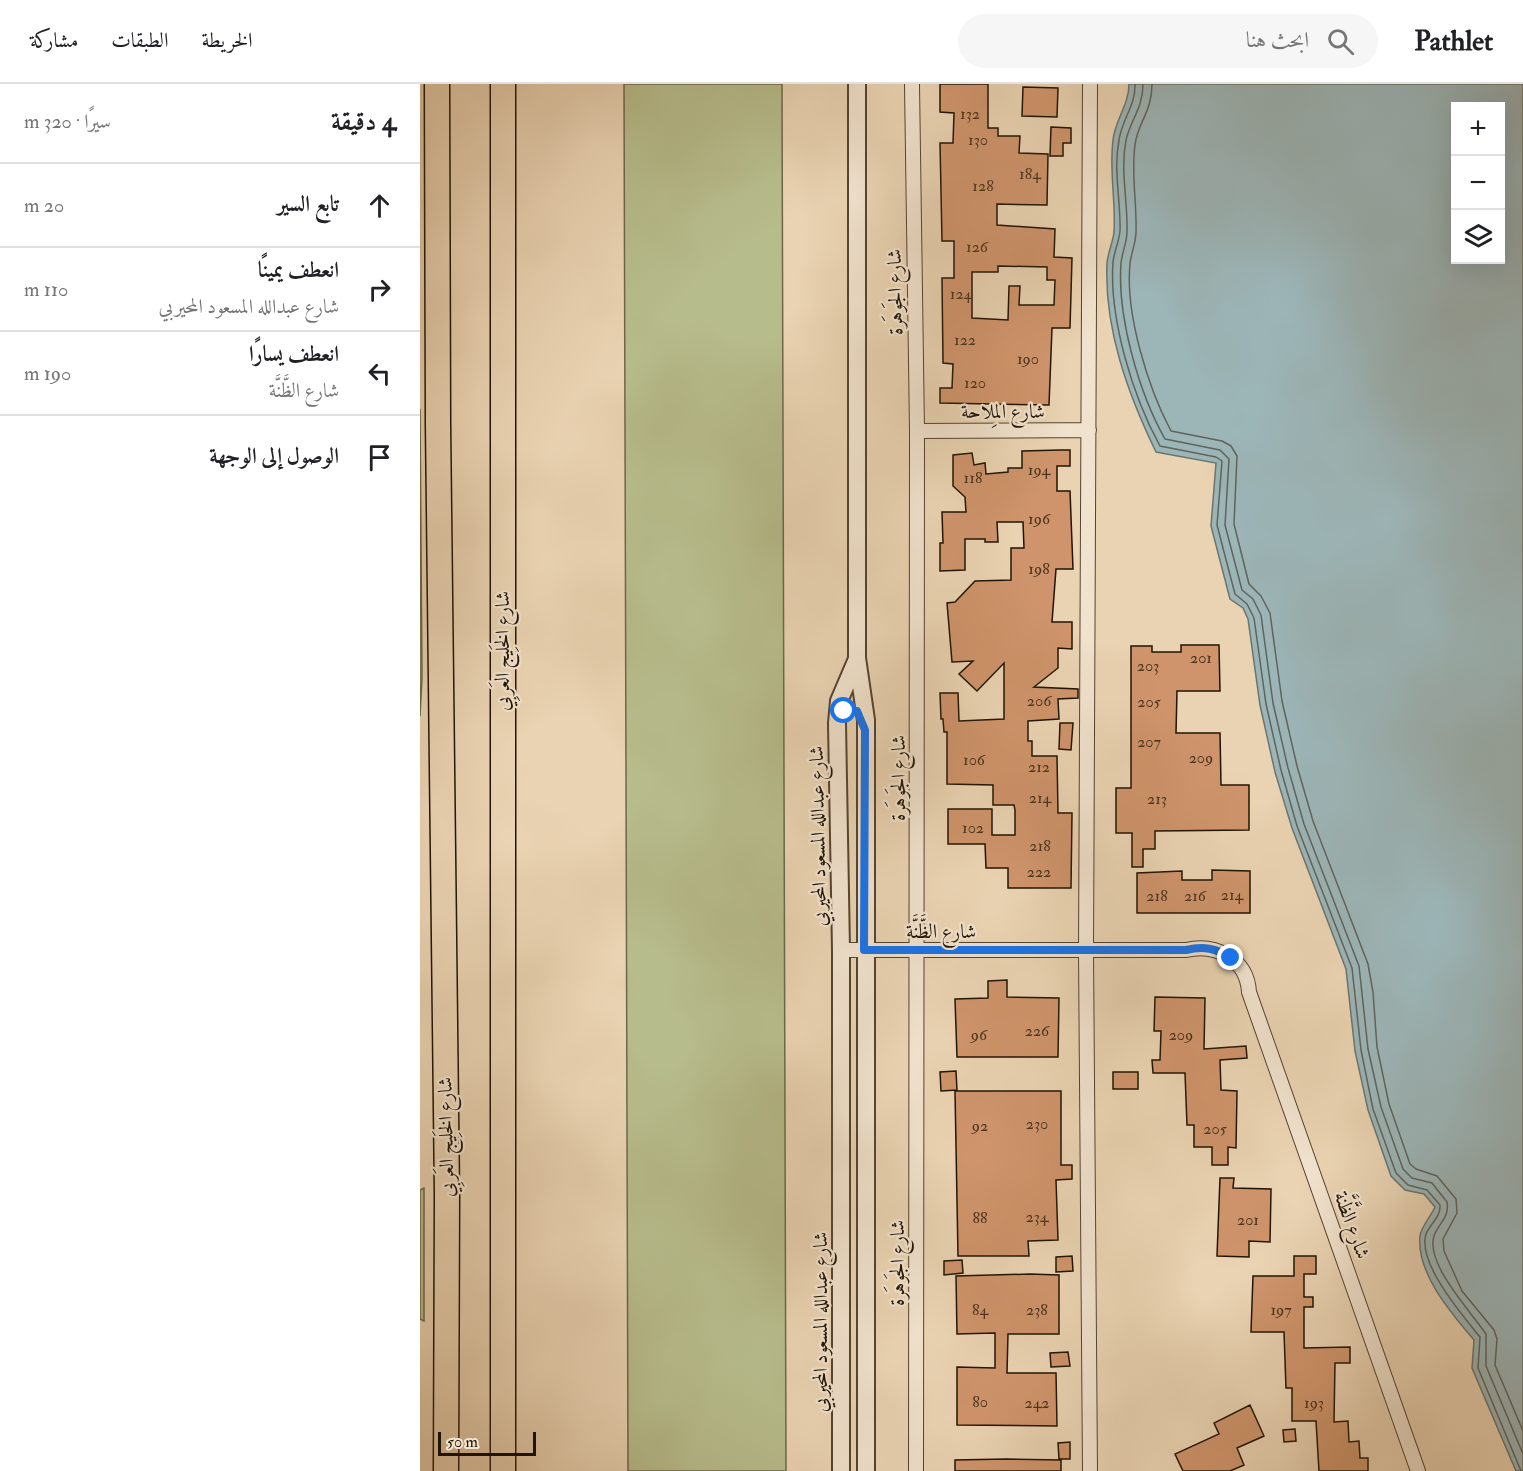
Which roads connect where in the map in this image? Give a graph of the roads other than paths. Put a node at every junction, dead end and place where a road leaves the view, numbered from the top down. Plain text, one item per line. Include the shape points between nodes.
1 (436, 84) edge
2 (503, 84) edge
3 (514, 84) edge
4 (857, 84) edge
5 (912, 84) edge
6 (1090, 84) edge
7 (504, 178) junction
8 (1089, 430) junction
9 (916, 431) junction
10 (857, 658) junction
11 (837, 723) junction
12 (865, 730) junction
13 (841, 950) junction
14 (864, 950) junction
15 (917, 950) junction
16 (1086, 951) junction
17 (446, 1471) edge
18 (503, 1471) edge
19 (840, 1471) edge
20 (866, 1471) edge
21 (916, 1471) edge
22 (1090, 1471) edge
23 (1418, 1471) edge

1 - 17 highway, شارع الخَلِيج العَربِي
2 - 7 highway, شارع الخَلِيج العَربِي
3 - 7 highway
4 - 10 street
5 - 9 street, شارع الجَوهَرة
6 - 8 street
7 - 18 highway, شارع الخَلِيج العَربِي
8 - 9 street, شارع المِلاحة
8 - 16 street
9 - 15 street, شارع الجَوهَرة
10 - 11 street, شارع عبدالله المسعود المحيربي via 839,700
10 - 12 street
11 - 12 street via 844,711 853,709
11 - 13 street, شارع عبدالله المسعود المحيربي
12 - 14 street
13 - 14 street, شارع الظَّنَّة
13 - 19 street, شارع عبدالله المسعود المحيربي
14 - 15 street, شارع الظَّنَّة
14 - 20 street
15 - 16 street, شارع الظَّنَّة
15 - 21 street, شارع الجَوهَرة
16 - 22 street
16 - 23 street, شارع الظَّنَّة via 1186,950 1224,963 1249,992

